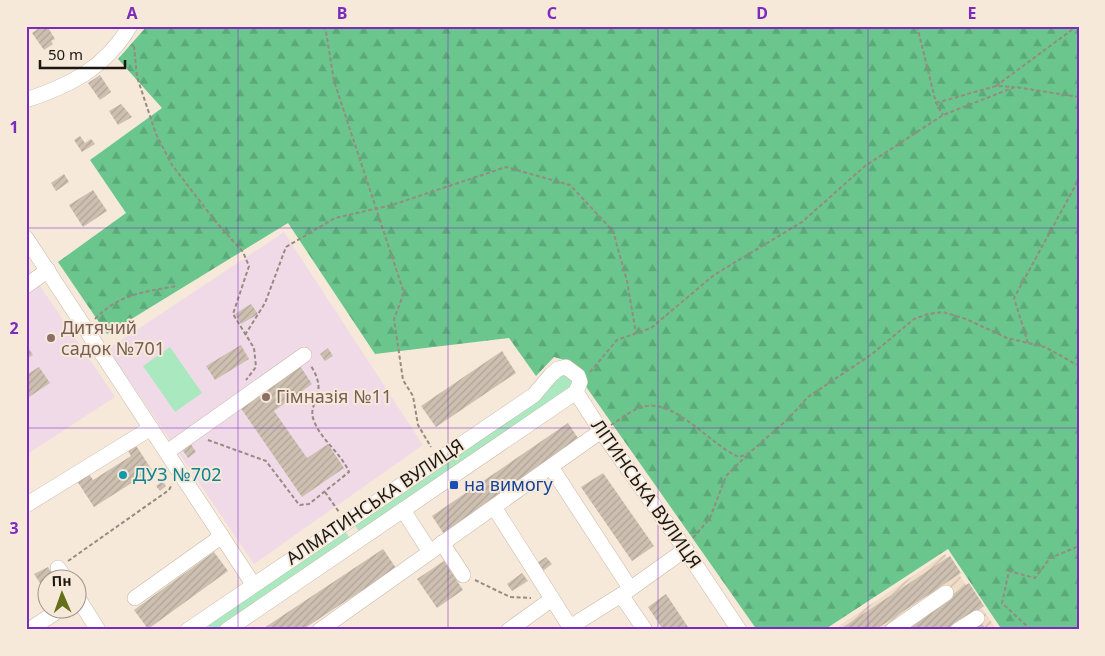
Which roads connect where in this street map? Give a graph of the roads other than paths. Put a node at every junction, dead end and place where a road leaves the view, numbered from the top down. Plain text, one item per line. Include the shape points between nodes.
1 (132, 34) edge
2 (26, 100) edge
3 (26, 238) edge
4 (48, 270) junction
5 (26, 286) edge
6 (304, 355) road end
7 (558, 369) joint
8 (576, 392) junction
9 (151, 428) junction
10 (601, 431) junction
11 (166, 452) junction
12 (551, 467) junction
13 (26, 505) edge
14 (494, 507) junction
15 (403, 510) junction
16 (222, 536) junction
17 (436, 547) junction
18 (684, 548) junction
19 (463, 575) road end
20 (253, 584) junction
21 (626, 592) junction
22 (946, 593) dead end
23 (135, 598) dead end
24 (552, 599) junction
25 (88, 614) edge
26 (47, 618) edge
27 (977, 618) dead end
28 (195, 628) edge
29 (29, 630) edge
30 (98, 630) edge
31 (227, 630) edge
32 (320, 630) edge
33 (509, 630) edge
34 (645, 630) edge
35 (739, 630) edge
36 (893, 630) edge
37 (958, 630) edge

1 - 2 street via 88,74
3 - 4 street
4 - 5 street
4 - 9 street
6 - 11 street
7 - 8 street, ЛІТИНСЬКА ВУЛИЦЯ via 566,367 578,376 580,382
7 - 20 street, АЛМАТИНСЬКА ВУЛИЦЯ via 534,395
8 - 10 street, ЛІТИНСЬКА ВУЛИЦЯ
8 - 15 street, АЛМАТИНСЬКА ВУЛИЦЯ
9 - 11 street
9 - 13 street
10 - 12 street
10 - 18 street, ЛІТИНСЬКА ВУЛИЦЯ
11 - 16 street
12 - 14 street
12 - 21 street
14 - 17 street
14 - 24 street
15 - 17 street
15 - 31 street, АЛМАТИНСЬКА ВУЛИЦЯ
16 - 20 street
16 - 23 street
17 - 19 street
17 - 32 street
18 - 21 street
18 - 35 street, ЛІТИНСЬКА ВУЛИЦЯ
20 - 28 street, АЛМАТИНСЬКА ВУЛИЦЯ
21 - 24 street via 570,627
21 - 34 street
22 - 36 street
24 - 33 street
25 - 30 street
26 - 29 street
27 - 37 street

